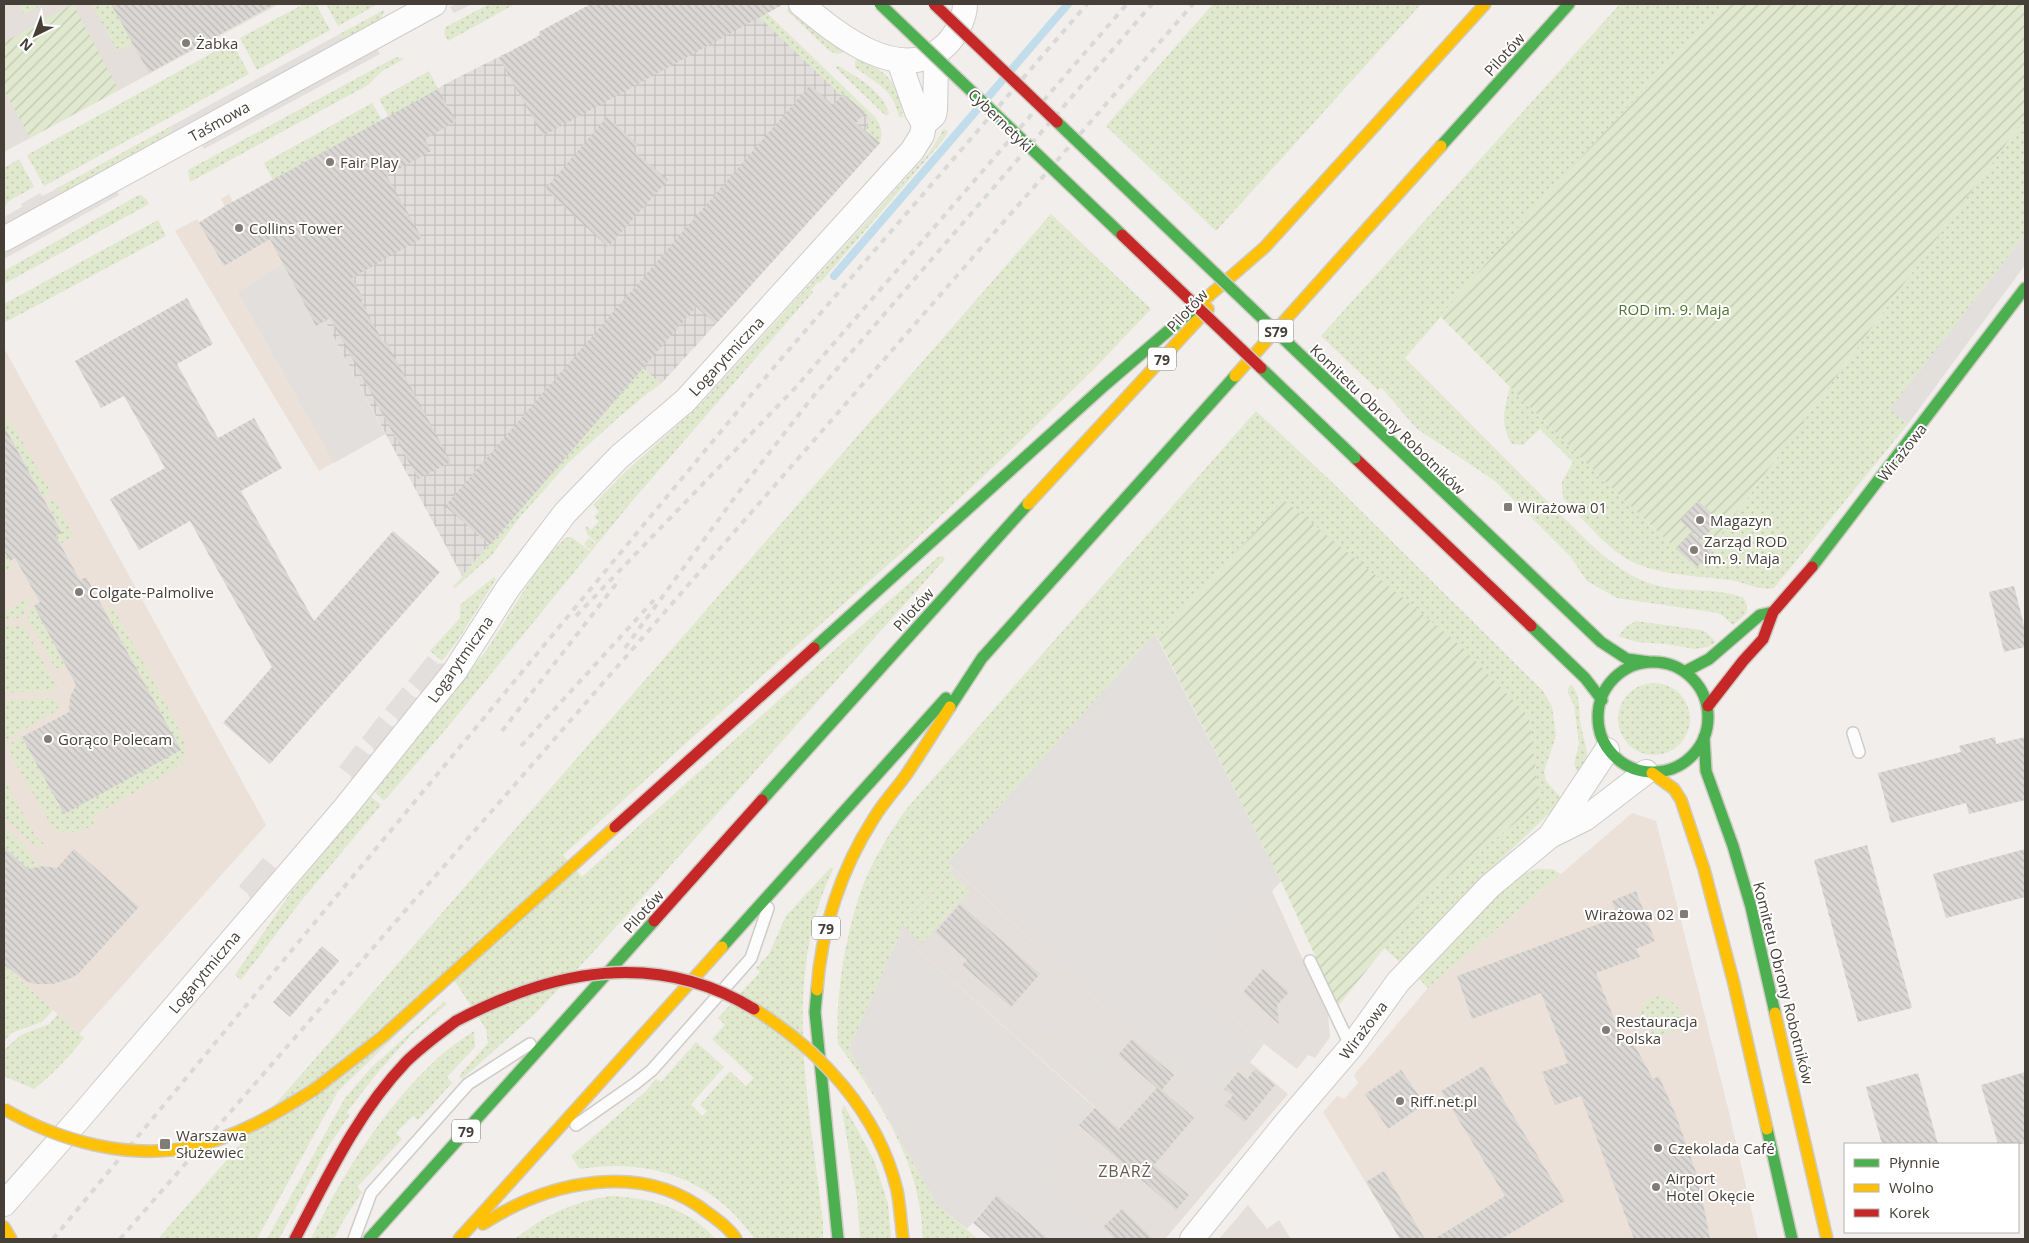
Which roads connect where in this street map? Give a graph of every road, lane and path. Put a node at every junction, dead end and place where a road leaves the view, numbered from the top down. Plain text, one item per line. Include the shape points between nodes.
1 (434, 4) edge
2 (801, 4) edge
3 (880, 4) edge
4 (934, 4) edge
5 (965, 4) edge
6 (1485, 4) edge
7 (1569, 4) edge
8 (932, 54) junction
9 (899, 61) junction
10 (924, 124) junction
11 (4, 238) edge
12 (1265, 247) junction
13 (2025, 288) edge
14 (1773, 612) junction
15 (982, 658) junction
16 (1649, 662) junction
17 (1686, 671) junction
18 (1602, 700) junction
19 (1708, 706) junction
20 (1854, 733) dead end
21 (1704, 737) junction
22 (1607, 750) junction
23 (1859, 752) dead end
24 (1649, 773) junction
25 (1550, 836) junction
26 (787, 875) junction
27 (1310, 961) dead end
28 (563, 1023) junction
29 (1351, 1047) junction
30 (4, 1109) edge
31 (539, 1150) junction
32 (4, 1204) edge
33 (4, 1227) edge
34 (11, 1239) edge
35 (295, 1239) edge
36 (354, 1239) edge
37 (369, 1239) edge
38 (460, 1239) edge
39 (736, 1239) edge
40 (838, 1239) edge
41 (904, 1239) edge
42 (1192, 1239) edge
43 (1792, 1239) edge
44 (1827, 1239) edge

1 - 11 street, Taśmowa
2 - 9 street via 857,45
3 - 18 main road, Cybernetyki, bridge via 1585,678
4 - 16 main road, Komitetu Obrony Robotników, bridge via 1600,642 1627,659
5 - 8 street via 963,17 953,36 942,49
6 - 12 main road, Pilotów
7 - 15 main road, Pilotów / S79
8 - 9 street
8 - 10 street, Logarytmiczna via 936,67 935,110
9 - 10 street via 916,112
10 - 32 street, Logarytmiczna via 917,145 902,163 691,394 619,457 565,513 508,588 455,671 345,808
12 - 28 main road, Pilotów / 79 via 1058,470
12 - 30 main road, bridge via 1105,385 382,1037 315,1090 243,1130 190,1147 125,1148 60,1136
13 - 14 main road, Wirażowa via 1808,573
14 - 17 main road, Wirażowa via 1760,615 1709,659
14 - 19 main road, Wirażowa via 1763,639
15 - 26 main road, Pilotów
15 - 40 main road, 79 via 874,818 855,852 828,918 818,970 815,1012
16 - 17 main road via 1665,662
16 - 18 main road via 1620,675
17 - 19 main road via 1701,688
18 - 22 main road via 1599,731
19 - 21 main road via 1708,726
20 - 23 lane
21 - 24 main road via 1698,748 1678,765
21 - 44 main road, Komitetu Obrony Robotników via 1706,771 1751,907
22 - 24 main road via 1616,760
22 - 25 street, Wirażowa
24 - 25 street, Wirażowa via 1586,818
24 - 43 main road via 1664,780 1681,800 1704,869 1734,984
25 - 29 street, Wirażowa via 1490,886 1398,982
26 - 31 main road, Pilotów
26 - 31 lane via 771,901 751,958 652,1070
27 - 29 lane
28 - 36 lane via 468,1084 371,1192
28 - 37 main road, Pilotów / 79
29 - 42 street, Wirażowa
31 - 38 main road, Pilotów
33 - 34 main road
35 - 41 main road, bridge via 367,1113 422,1048 456,1021 532,986 614,972 644,972 710,988 770,1017 820,1057 859,1107 888,1163 898,1193
38 - 39 main road via 516,1205 558,1190 613,1181 638,1182 668,1189 702,1206

